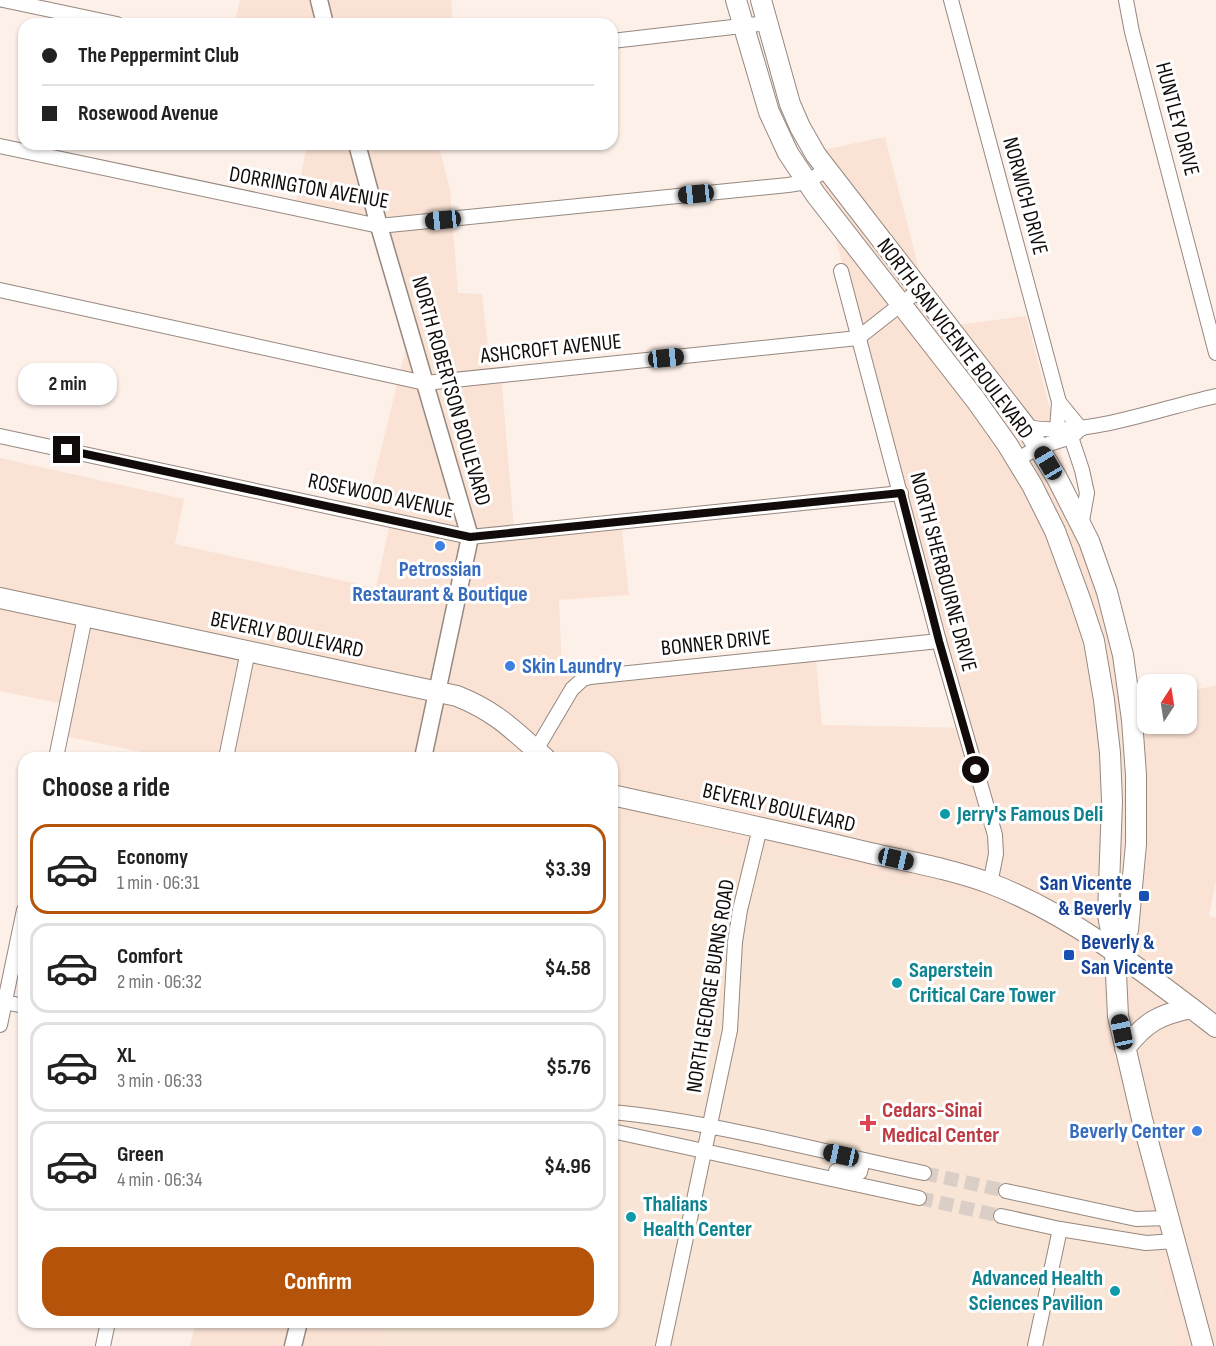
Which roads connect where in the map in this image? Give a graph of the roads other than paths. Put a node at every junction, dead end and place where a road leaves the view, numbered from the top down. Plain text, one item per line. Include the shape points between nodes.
1 (3, 0) edge
2 (319, 0) edge
3 (736, 0) edge
4 (761, 0) edge
5 (951, 0) edge
6 (1126, 0) edge
7 (88, 18) edge
8 (324, 18) edge
9 (767, 23) junction
10 (743, 27) junction
11 (618, 40) edge
12 (0, 146) edge
13 (18, 150) edge
14 (19, 150) edge
15 (359, 150) edge
16 (826, 170) junction
17 (807, 182) junction
18 (379, 226) junction
19 (841, 272) dead end
20 (0, 290) edge
21 (919, 290) junction
22 (900, 303) junction
23 (858, 338) junction
24 (1216, 353) edge
25 (425, 383) junction
26 (1216, 396) edge
27 (1059, 402) junction
28 (1026, 427) junction
29 (1057, 430) junction
30 (1076, 433) junction
31 (0, 436) edge
32 (1039, 447) junction
33 (1017, 460) junction
34 (901, 493) junction
35 (1081, 526) junction
36 (470, 537) junction
37 (0, 598) edge
38 (85, 617) junction
39 (939, 641) junction
40 (248, 651) junction
41 (436, 692) junction
42 (57, 752) edge
43 (227, 752) edge
44 (424, 752) edge
45 (539, 752) edge
46 (542, 752) edge
47 (618, 796) edge
48 (760, 828) junction
49 (990, 884) junction
50 (18, 935) edge
51 (1114, 954) junction
52 (2, 1002) edge
53 (18, 1005) edge
54 (1191, 1008) junction
55 (0, 1025) edge
56 (1216, 1027) edge
57 (1125, 1048) junction
58 (618, 1113) edge
59 (710, 1128) junction
60 (618, 1132) edge
61 (705, 1150) junction
62 (863, 1160) junction
63 (924, 1173) tunnel mouth
64 (820, 1176) junction
65 (1006, 1191) tunnel mouth
66 (919, 1198) tunnel mouth
67 (1001, 1216) tunnel mouth
68 (1169, 1218) junction
69 (1060, 1229) junction
70 (1175, 1242) junction
71 (107, 1328) edge
72 (298, 1328) edge
73 (103, 1346) edge
74 (293, 1346) edge
75 (663, 1346) edge
76 (1035, 1346) edge
77 (1203, 1346) edge

1 - 7 street
2 - 8 street
3 - 10 main road, NORTH SAN VICENTE BOULEVARD
4 - 9 main road, NORTH SAN VICENTE BOULEVARD
5 - 27 street, NORWICH DRIVE
6 - 24 street, HUNTLEY DRIVE
9 - 10 street
9 - 16 main road, NORTH SAN VICENTE BOULEVARD via 790,104
10 - 11 street
10 - 17 main road, NORTH SAN VICENTE BOULEVARD via 778,134
12 - 13 street, DORRINGTON AVENUE
14 - 18 street, DORRINGTON AVENUE
15 - 18 street, NORTH ROBERTSON BOULEVARD
16 - 17 street, DORRINGTON AVENUE
16 - 21 main road, NORTH SAN VICENTE BOULEVARD
17 - 18 street, DORRINGTON AVENUE
17 - 22 main road, NORTH SAN VICENTE BOULEVARD
18 - 25 street, NORTH ROBERTSON BOULEVARD
19 - 23 street, NORTH SHERBOURNE DRIVE
20 - 25 street, ASHCROFT AVENUE
21 - 22 street
21 - 28 main road, NORTH SAN VICENTE BOULEVARD
22 - 23 street
22 - 33 main road, NORTH SAN VICENTE BOULEVARD
23 - 25 street, ASHCROFT AVENUE
23 - 34 street, NORTH SHERBOURNE DRIVE
25 - 36 street, NORTH ROBERTSON BOULEVARD
26 - 30 street
27 - 29 street, NORWICH DRIVE
27 - 30 street, NORWICH DRIVE
28 - 29 street
28 - 32 main road, NORTH SAN VICENTE BOULEVARD
29 - 30 street
30 - 32 street
30 - 35 street, NORWICH DRIVE via 1087,493
31 - 36 street, ROSEWOOD AVENUE
32 - 33 street
32 - 35 main road, NORTH SAN VICENTE BOULEVARD
33 - 51 main road, NORTH SAN VICENTE BOULEVARD via 1055,531 1094,641 1110,753 1108,915
34 - 36 street, ROSEWOOD AVENUE
34 - 39 street, NORTH SHERBOURNE DRIVE
35 - 51 main road, NORTH SAN VICENTE BOULEVARD via 1107,592 1123,655 1132,720 1136,844 1128,930
36 - 41 street, NORTH ROBERTSON BOULEVARD
37 - 38 main road, BEVERLY BOULEVARD
38 - 40 main road, BEVERLY BOULEVARD
38 - 42 street
39 - 46 street, BONNER DRIVE via 590,677 572,689
39 - 49 street, NORTH SHERBOURNE DRIVE via 995,835
40 - 41 main road, BEVERLY BOULEVARD
40 - 43 street
41 - 44 street, NORTH ROBERTSON BOULEVARD
41 - 45 main road, BEVERLY BOULEVARD via 457,696 490,711
47 - 48 main road, BEVERLY BOULEVARD
48 - 49 main road, BEVERLY BOULEVARD via 958,873
48 - 59 street, NORTH GEORGE BURNS ROAD via 735,942 730,1030
49 - 51 main road, BEVERLY BOULEVARD via 1074,926
50 - 52 street
51 - 54 main road, BEVERLY BOULEVARD
51 - 57 main road via 1118,1016
52 - 53 street
52 - 55 street
54 - 56 main road, BEVERLY BOULEVARD
54 - 57 main road via 1170,1012 1142,1027
57 - 68 main road
58 - 59 street
59 - 61 street, NORTH GEORGE BURNS ROAD
59 - 62 street
60 - 61 street
61 - 64 street
61 - 75 street, NORTH GEORGE BURNS ROAD
62 - 63 street
62 - 64 street via 860,1172 835,1170
64 - 66 street
65 - 68 street via 1136,1219
67 - 69 street
68 - 70 main road
69 - 70 street via 1146,1243
69 - 76 street
70 - 77 main road
71 - 73 street
72 - 74 street

